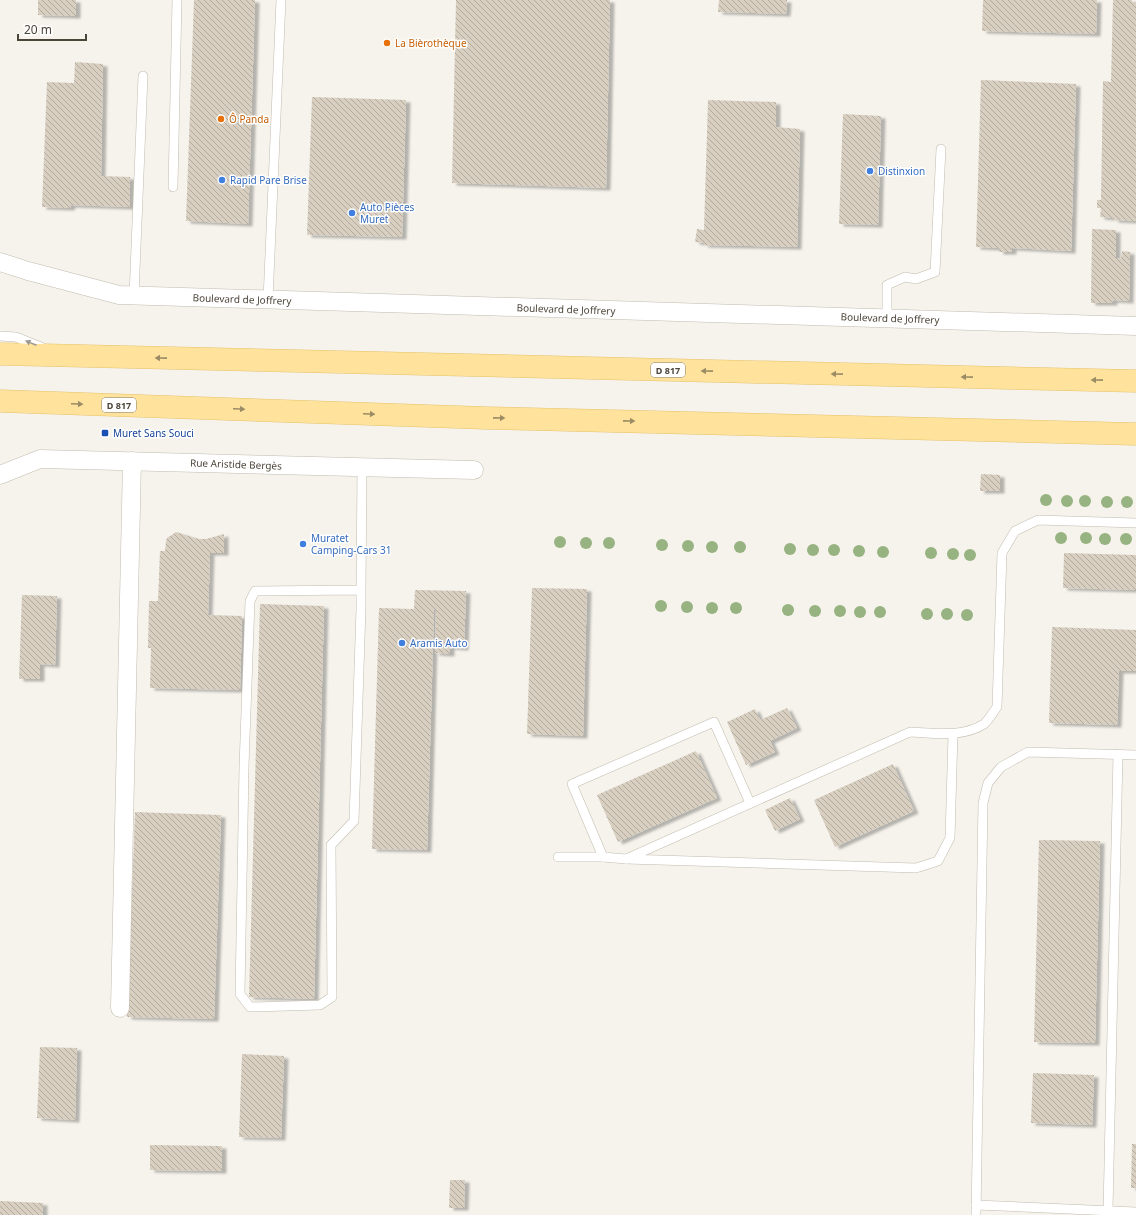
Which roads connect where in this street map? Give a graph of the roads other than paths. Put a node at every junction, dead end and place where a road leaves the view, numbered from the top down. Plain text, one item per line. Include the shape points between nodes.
1 (177, 0) edge
2 (281, 0) edge
3 (142, 76) dead end
4 (941, 148) dead end
5 (173, 187) dead end
6 (0, 262) edge
7 (134, 296) junction
8 (268, 300) junction
9 (887, 318) junction
10 (1136, 326) edge
11 (0, 336) edge
12 (0, 354) edge
13 (61, 356) junction
14 (1136, 381) edge
15 (0, 401) edge
16 (1136, 434) edge
17 (132, 461) junction
18 (362, 467) junction
19 (474, 470) dead end
20 (0, 475) edge
21 (1136, 523) edge
22 (361, 590) junction
23 (953, 734) junction
24 (1118, 754) junction
25 (1136, 755) edge
26 (750, 803) junction
27 (558, 857) dead end
28 (603, 857) junction
29 (626, 859) junction
30 (120, 1008) dead end
31 (976, 1205) junction
32 (1025, 1211) edge
33 (1108, 1211) junction
34 (1136, 1212) edge
35 (976, 1215) edge

1 - 5 lane
2 - 8 lane
3 - 7 lane
4 - 9 lane via 935,272 916,279 905,277 887,285
6 - 7 street, Boulevard de Joffrery via 119,295
7 - 8 street, Boulevard de Joffrery
8 - 9 street, Boulevard de Joffrery
9 - 10 street, Boulevard de Joffrery
13 -> 11 lane via 16,337
12 - 13 main road, D 817
14 -> 13 main road, D 817
15 -> 16 main road, D 817 via 486,418
17 - 18 street, Rue Aristide Bergès
17 - 20 street, Rue Aristide Bergès via 40,459
17 - 30 street
18 - 19 street, Rue Aristide Bergès
18 - 22 lane
21 - 23 lane via 1038,520 1015,530 1002,553 997,707 985,723 965,733
22 - 22 lane via 354,821 331,845 332,997 320,1005 250,1007 240,994 250,601 255,591
23 - 26 lane via 910,732
23 - 29 lane via 950,838 938,860 916,868
24 - 25 lane
24 - 31 lane via 1028,752 1001,767 988,783 983,803
24 - 33 lane
26 - 28 lane via 714,722 572,784
26 - 29 lane
27 - 28 lane
28 - 29 lane
31 - 32 lane
31 - 35 lane
32 - 33 lane
33 - 34 lane

